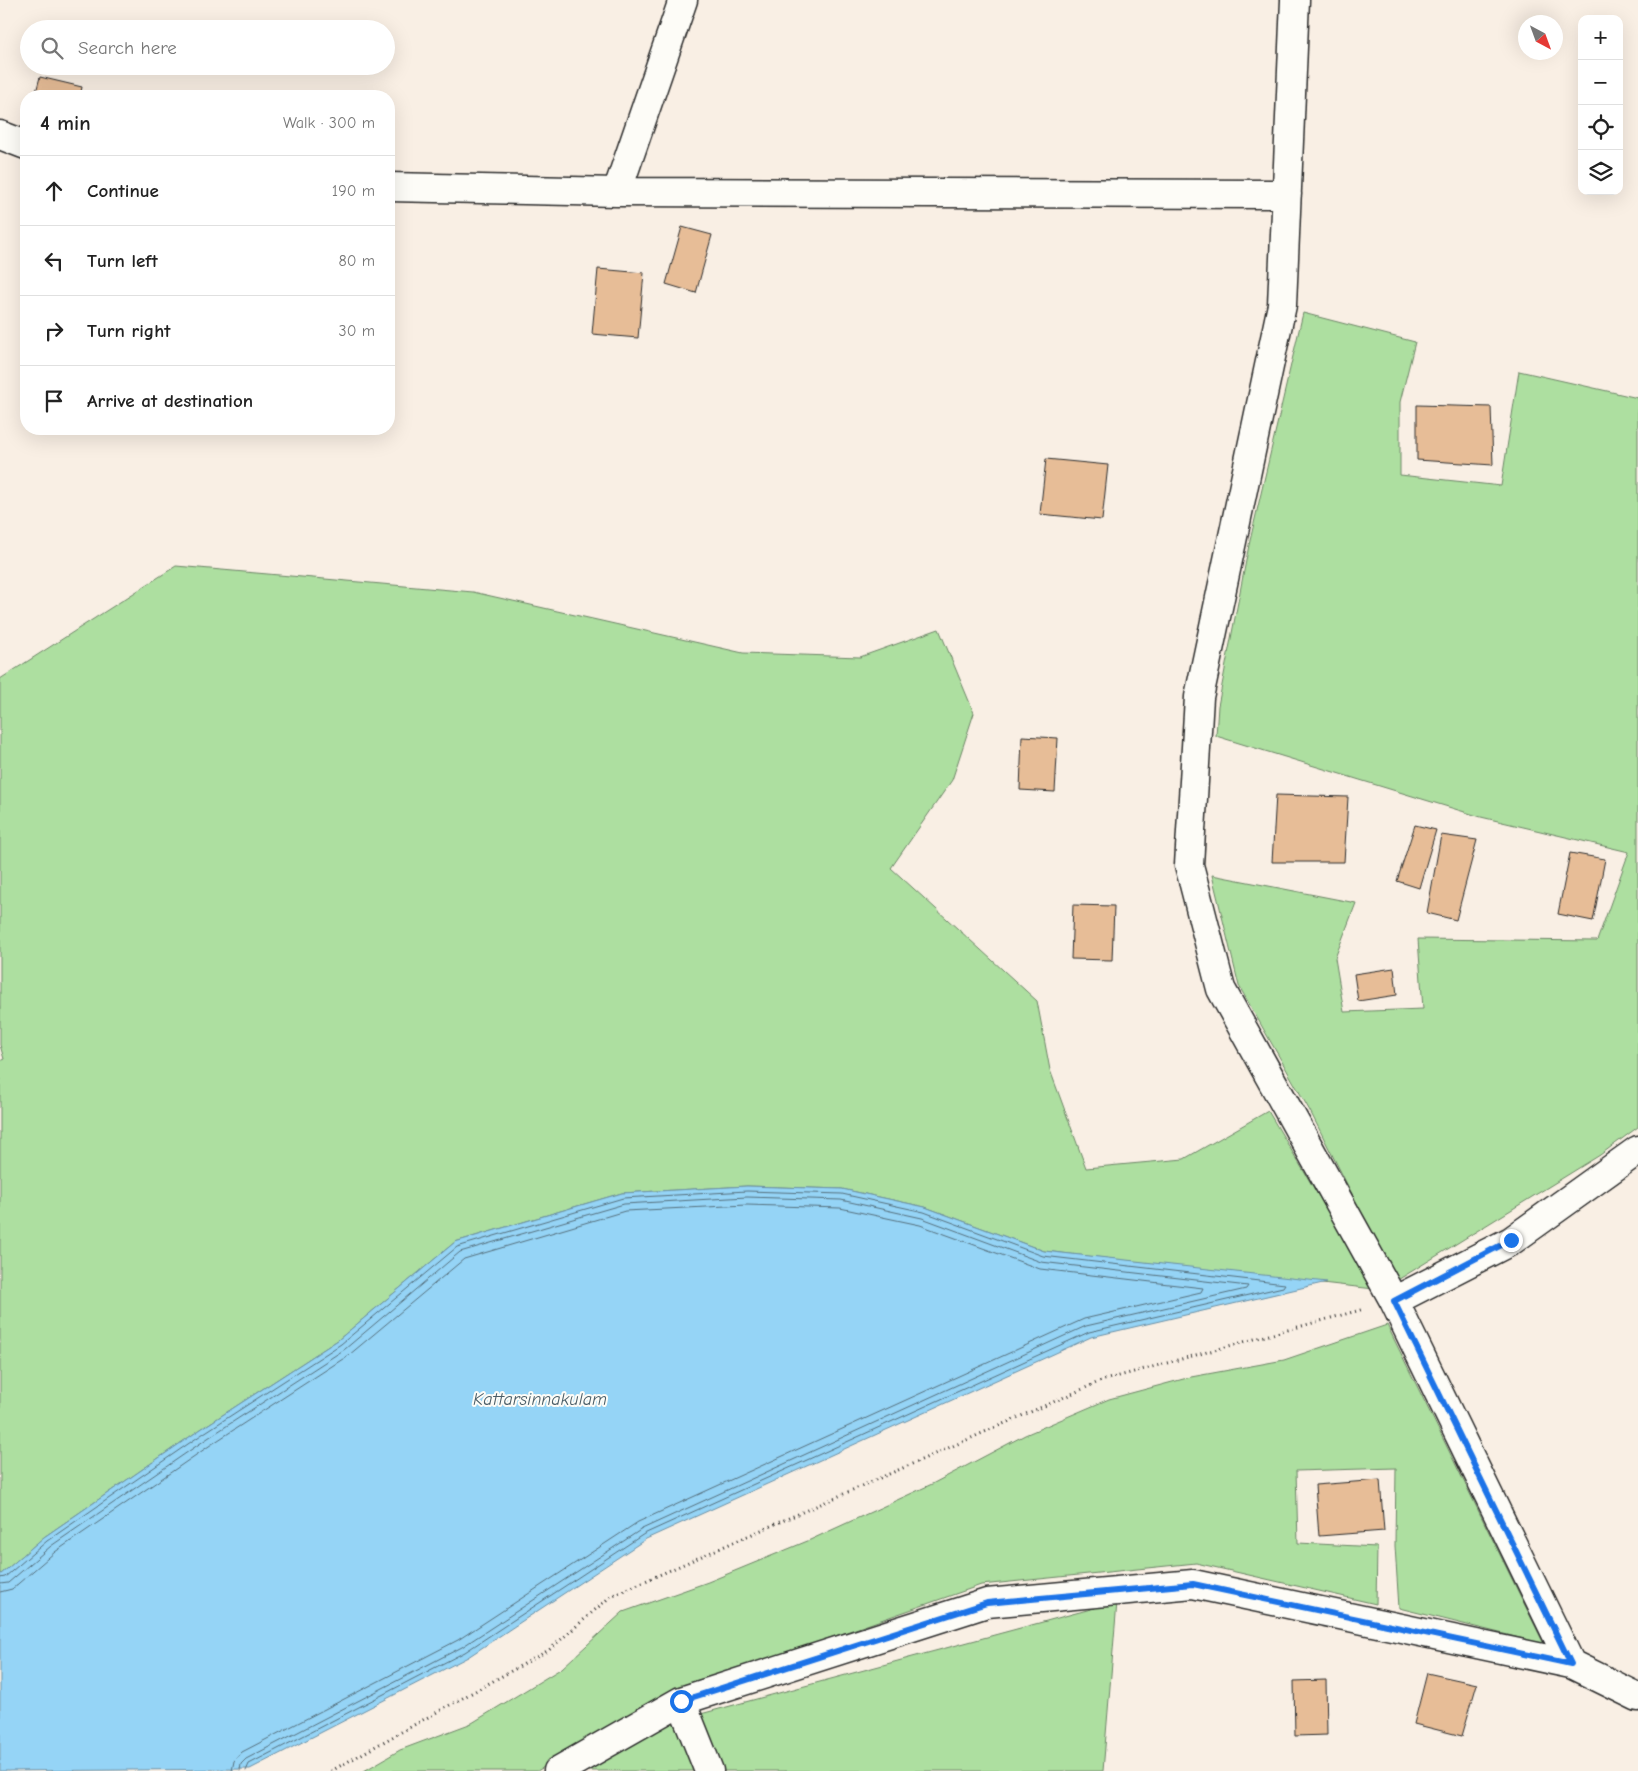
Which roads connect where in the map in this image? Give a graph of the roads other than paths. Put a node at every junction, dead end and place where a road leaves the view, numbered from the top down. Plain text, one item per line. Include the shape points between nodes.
1 (683, 0) edge
2 (1295, 0) edge
3 (0, 135) edge
4 (20, 143) edge
5 (395, 187) edge
6 (617, 192) junction
7 (1287, 194) junction
8 (1638, 1150) edge
9 (1394, 1301) junction
10 (1571, 1664) junction
11 (1638, 1698) edge
12 (681, 1701) junction
13 (558, 1771) edge
14 (710, 1771) edge

1 - 6 street
2 - 7 street
3 - 4 street
5 - 6 street
6 - 7 street
7 - 9 street via 1282,305 1200,697 1189,865 1221,989
8 - 9 street via 1511,1240
9 - 10 street
10 - 11 street
10 - 12 street via 1193,1584 987,1603
12 - 13 street
12 - 14 street

